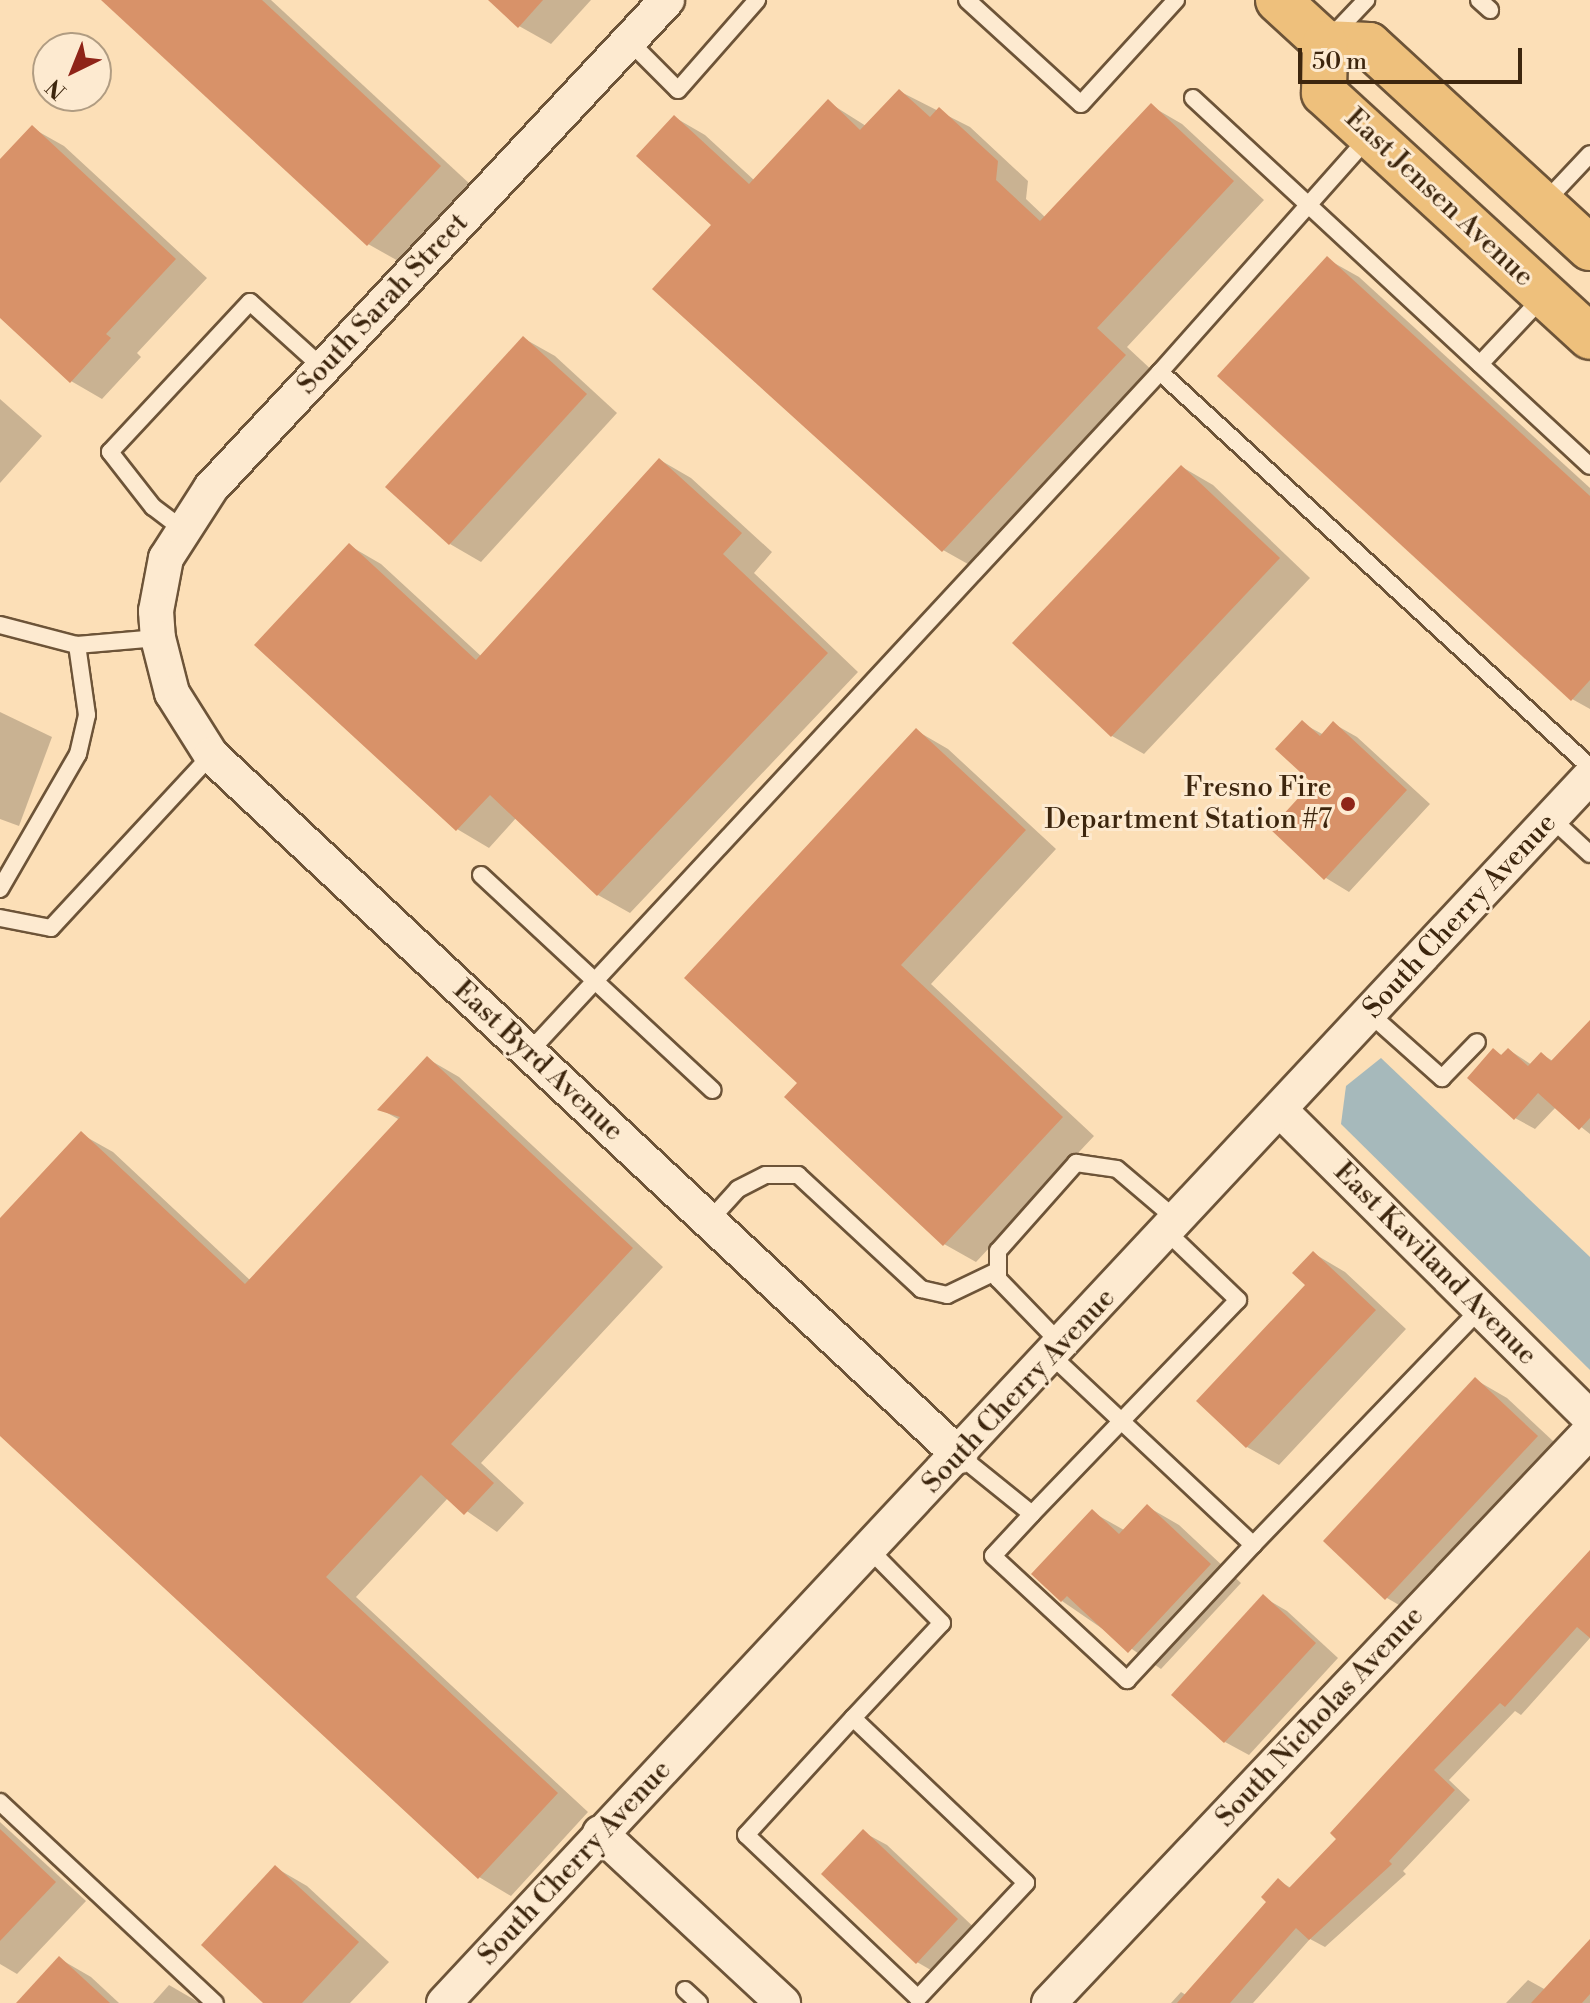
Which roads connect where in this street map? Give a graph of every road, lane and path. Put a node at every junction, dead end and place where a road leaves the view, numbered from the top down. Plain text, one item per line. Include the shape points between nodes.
1 (667, 0) edge
2 (757, 0) edge
3 (967, 0) edge
4 (1176, 0) edge
5 (1278, 0) edge
6 (1366, 0) edge
7 (629, 41) junction
8 (1325, 43) junction
9 (1193, 98) dead end
10 (1370, 135) junction
11 (1590, 154) edge
12 (1308, 203) junction
13 (1543, 204) junction
14 (1590, 248) edge
15 (1544, 295) junction
16 (1590, 337) edge
17 (1480, 364) junction
18 (323, 368) junction
19 (1160, 372) junction
20 (1590, 466) edge
21 (181, 528) junction
22 (0, 625) edge
23 (158, 638) junction
24 (77, 645) junction
25 (211, 755) junction
26 (1590, 767) edge
27 (1590, 776) edge
28 (1551, 818) junction
29 (1590, 854) edge
30 (481, 875) dead end
31 (0, 889) edge
32 (0, 918) edge
33 (596, 981) junction
34 (1369, 1013) junction
35 (1477, 1042) dead end
36 (529, 1052) junction
37 (712, 1090) dead end
38 (1280, 1110) junction
39 (709, 1221) junction
40 (1172, 1226) junction
41 (997, 1271) junction
42 (1480, 1309) junction
43 (1057, 1350) junction
44 (1590, 1418) edge
45 (1122, 1422) junction
46 (1590, 1431) edge
47 (960, 1456) junction
48 (1032, 1514) junction
49 (1253, 1545) junction
50 (871, 1551) junction
51 (853, 1718) junction
52 (0, 1802) edge
53 (600, 1833) junction
54 (685, 1990) dead end
55 (215, 2003) edge
56 (444, 2003) edge
57 (699, 2003) edge
58 (783, 2003) edge
59 (1049, 2003) edge

1 - 7 street, South Sarah Street
2 - 7 lane via 678,90
3 - 4 lane via 1081,104
5 - 8 main road
6 - 8 lane
7 - 18 street, South Sarah Street
8 - 10 main road, East Jensen Avenue via 1324,93
8 - 13 main road via 1369,45
9 - 12 lane
10 - 12 lane
10 - 15 main road, East Jensen Avenue
11 - 13 lane
12 - 17 lane
12 - 19 lane
13 - 14 main road
15 - 16 main road, East Jensen Avenue
15 - 17 lane
17 - 20 lane
18 - 21 street, South Sarah Street via 211,488
18 - 21 lane via 250,302 110,452 153,507
19 - 26 lane
19 - 33 lane
21 - 23 street, South Sarah Street via 160,584
22 - 24 lane
23 - 24 lane
23 - 25 street, East Byrd Avenue via 172,693
24 - 31 lane via 87,715 78,754
25 - 32 lane via 51,928
25 - 36 street, East Byrd Avenue
27 - 28 street, South Cherry Avenue
28 - 29 lane
28 - 34 street, South Cherry Avenue
30 - 33 lane
33 - 36 lane
33 - 37 lane
34 - 35 lane via 1442,1078
34 - 38 street, South Cherry Avenue
36 - 39 street, East Byrd Avenue
38 - 40 street, South Cherry Avenue
38 - 42 street, East Kaviland Avenue
39 - 41 lane via 752,1182 766,1175 798,1175 921,1289 947,1295
39 - 47 street, East Byrd Avenue
40 - 41 lane via 1117,1169 1076,1163 998,1251
40 - 43 street, South Cherry Avenue
40 - 45 lane via 1238,1300
41 - 43 lane via 998,1279
42 - 44 street, East Kaviland Avenue
42 - 49 lane
43 - 45 lane
43 - 47 street, South Cherry Avenue
45 - 48 lane
45 - 49 lane
46 - 59 street, South Nicholas Avenue
47 - 48 lane
47 - 50 street, South Cherry Avenue
48 - 49 lane via 993,1556 1127,1680
50 - 51 lane via 942,1623
50 - 53 street, South Cherry Avenue
51 - 51 lane via 746,1835 918,1998 1026,1883
52 - 55 lane
53 - 56 street, South Cherry Avenue
53 - 58 street
54 - 57 lane

